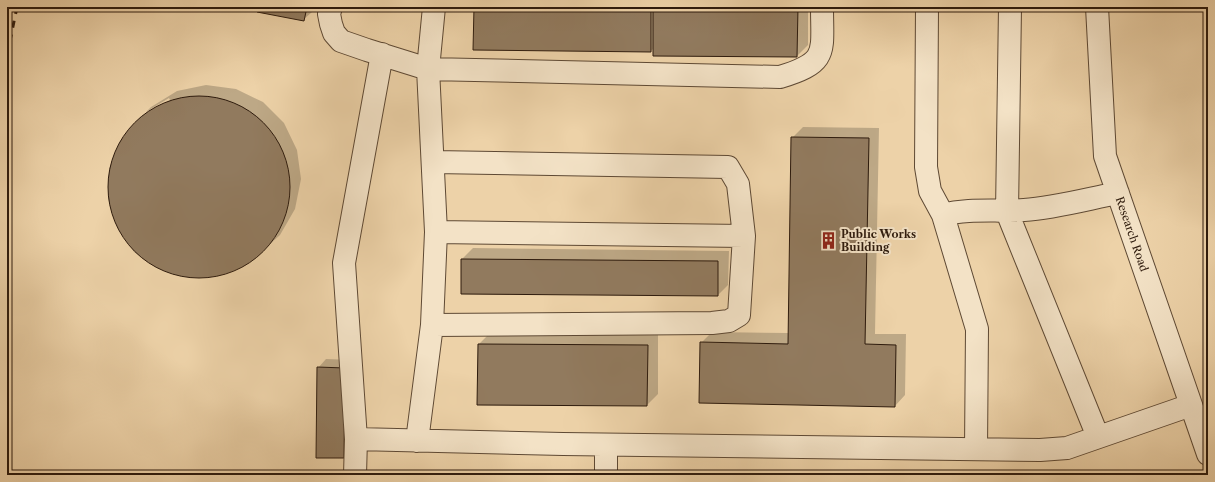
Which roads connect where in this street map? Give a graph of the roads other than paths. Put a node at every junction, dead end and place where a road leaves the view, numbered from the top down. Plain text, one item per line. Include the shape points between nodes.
1 (331, 7) edge
2 (434, 7) edge
3 (822, 7) edge
4 (928, 7) edge
5 (1010, 7) edge
6 (1097, 7) edge
7 (382, 54) junction
8 (428, 68) junction
9 (434, 162) junction
10 (1118, 193) junction
11 (1007, 212) junction
12 (944, 215) junction
13 (436, 232) junction
14 (744, 236) junction
15 (432, 325) junction
16 (1190, 405) junction
17 (1098, 437) junction
18 (356, 439) junction
19 (417, 441) junction
20 (606, 445) junction
21 (976, 449) junction
22 (1208, 454) edge
23 (354, 475) edge
24 (606, 475) edge

1 - 7 street via 331,24 334,33 342,41
2 - 8 street
3 - 8 street via 822,48 818,58 808,66 780,77
4 - 12 street via 926,167 930,191
5 - 11 street
6 - 10 street, Research Road via 1105,156
7 - 8 street
7 - 18 street via 344,263
8 - 9 street
9 - 13 street
9 - 14 street via 728,167 738,184
10 - 11 street
10 - 16 street, Research Road
11 - 12 street via 956,211
11 - 17 street
12 - 21 street via 977,329
13 - 14 street
13 - 15 street
14 - 15 street via 739,315 729,321
15 - 19 street
16 - 17 street
16 - 22 street, Research Road
17 - 21 street via 1059,450
18 - 19 street
18 - 23 street
19 - 20 street
20 - 21 street
20 - 24 street

